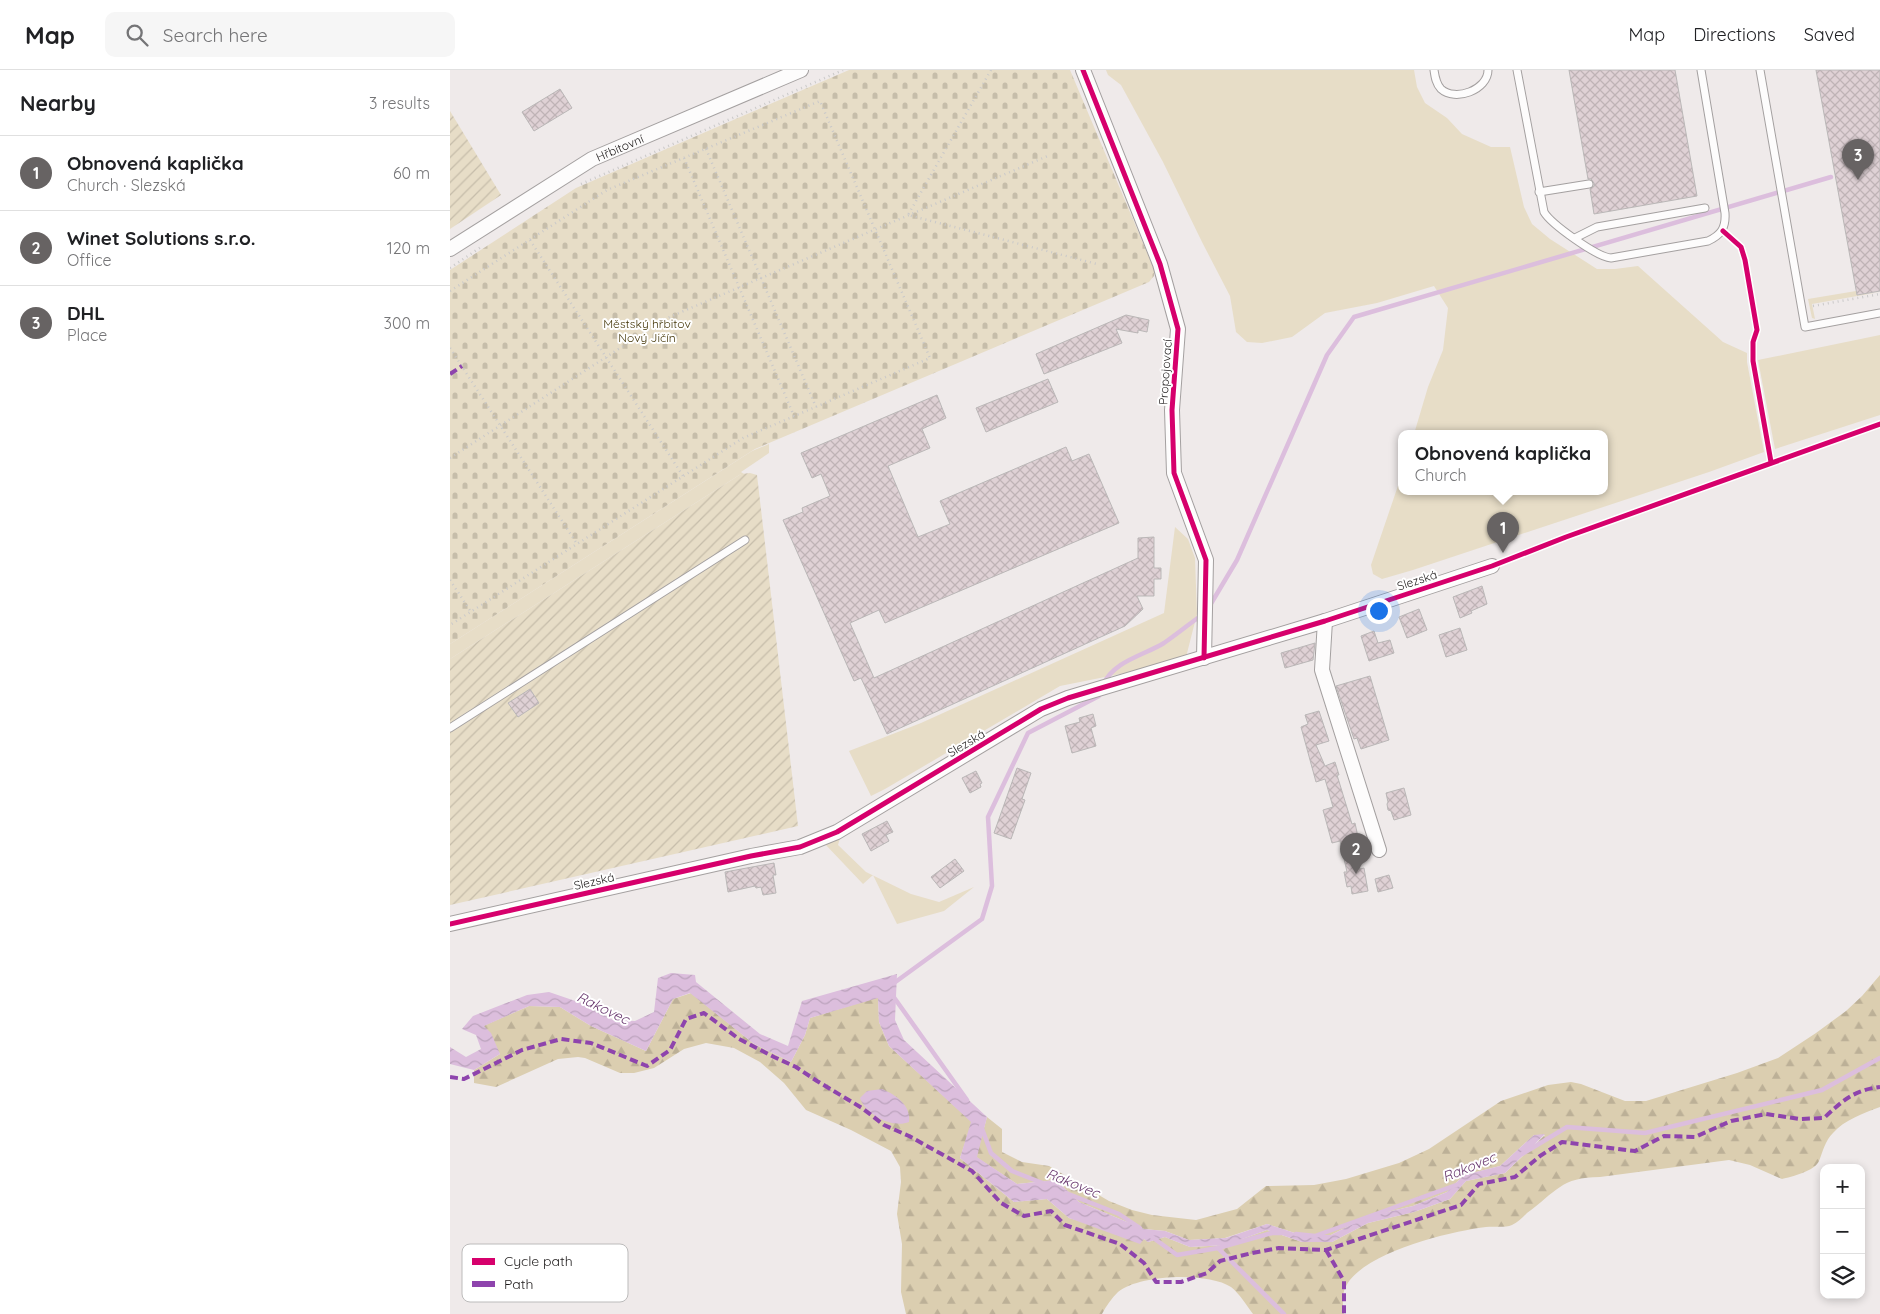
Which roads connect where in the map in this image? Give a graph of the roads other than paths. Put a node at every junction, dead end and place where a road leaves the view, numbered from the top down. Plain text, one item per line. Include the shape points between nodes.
1 (801, 70) edge
2 (1083, 70) edge
3 (1434, 70) edge
4 (1488, 70) edge
5 (1517, 70) edge
6 (1701, 70) edge
7 (1760, 70) edge
8 (1589, 184) dead end
9 (1539, 192) junction
10 (1705, 208) dead end
11 (1575, 238) junction
12 (450, 249) edge
13 (1880, 313) edge
14 (745, 540) dead end
15 (1492, 566) dead end
16 (1325, 621) junction
17 (1204, 658) junction
18 (450, 728) edge
19 (1379, 850) dead end
20 (450, 924) edge

1 - 12 street, Hřbitovní via 592,158
2 - 17 street, Propojovací via 1160,264 1178,329 1172,410 1174,473 1206,560
3 - 4 lane via 1440,87 1451,94 1478,89 1486,81
5 - 9 lane
6 - 11 lane via 1726,213 1723,231 1708,241 1611,258 1601,256
7 - 13 lane via 1805,327
8 - 9 lane
9 - 11 lane via 1547,217
10 - 11 lane via 1596,227
14 - 18 lane
15 - 16 street, Slezská
16 - 17 street, Slezská
16 - 19 street via 1322,670
17 - 20 street, Slezská via 1041,709 837,832 800,847

